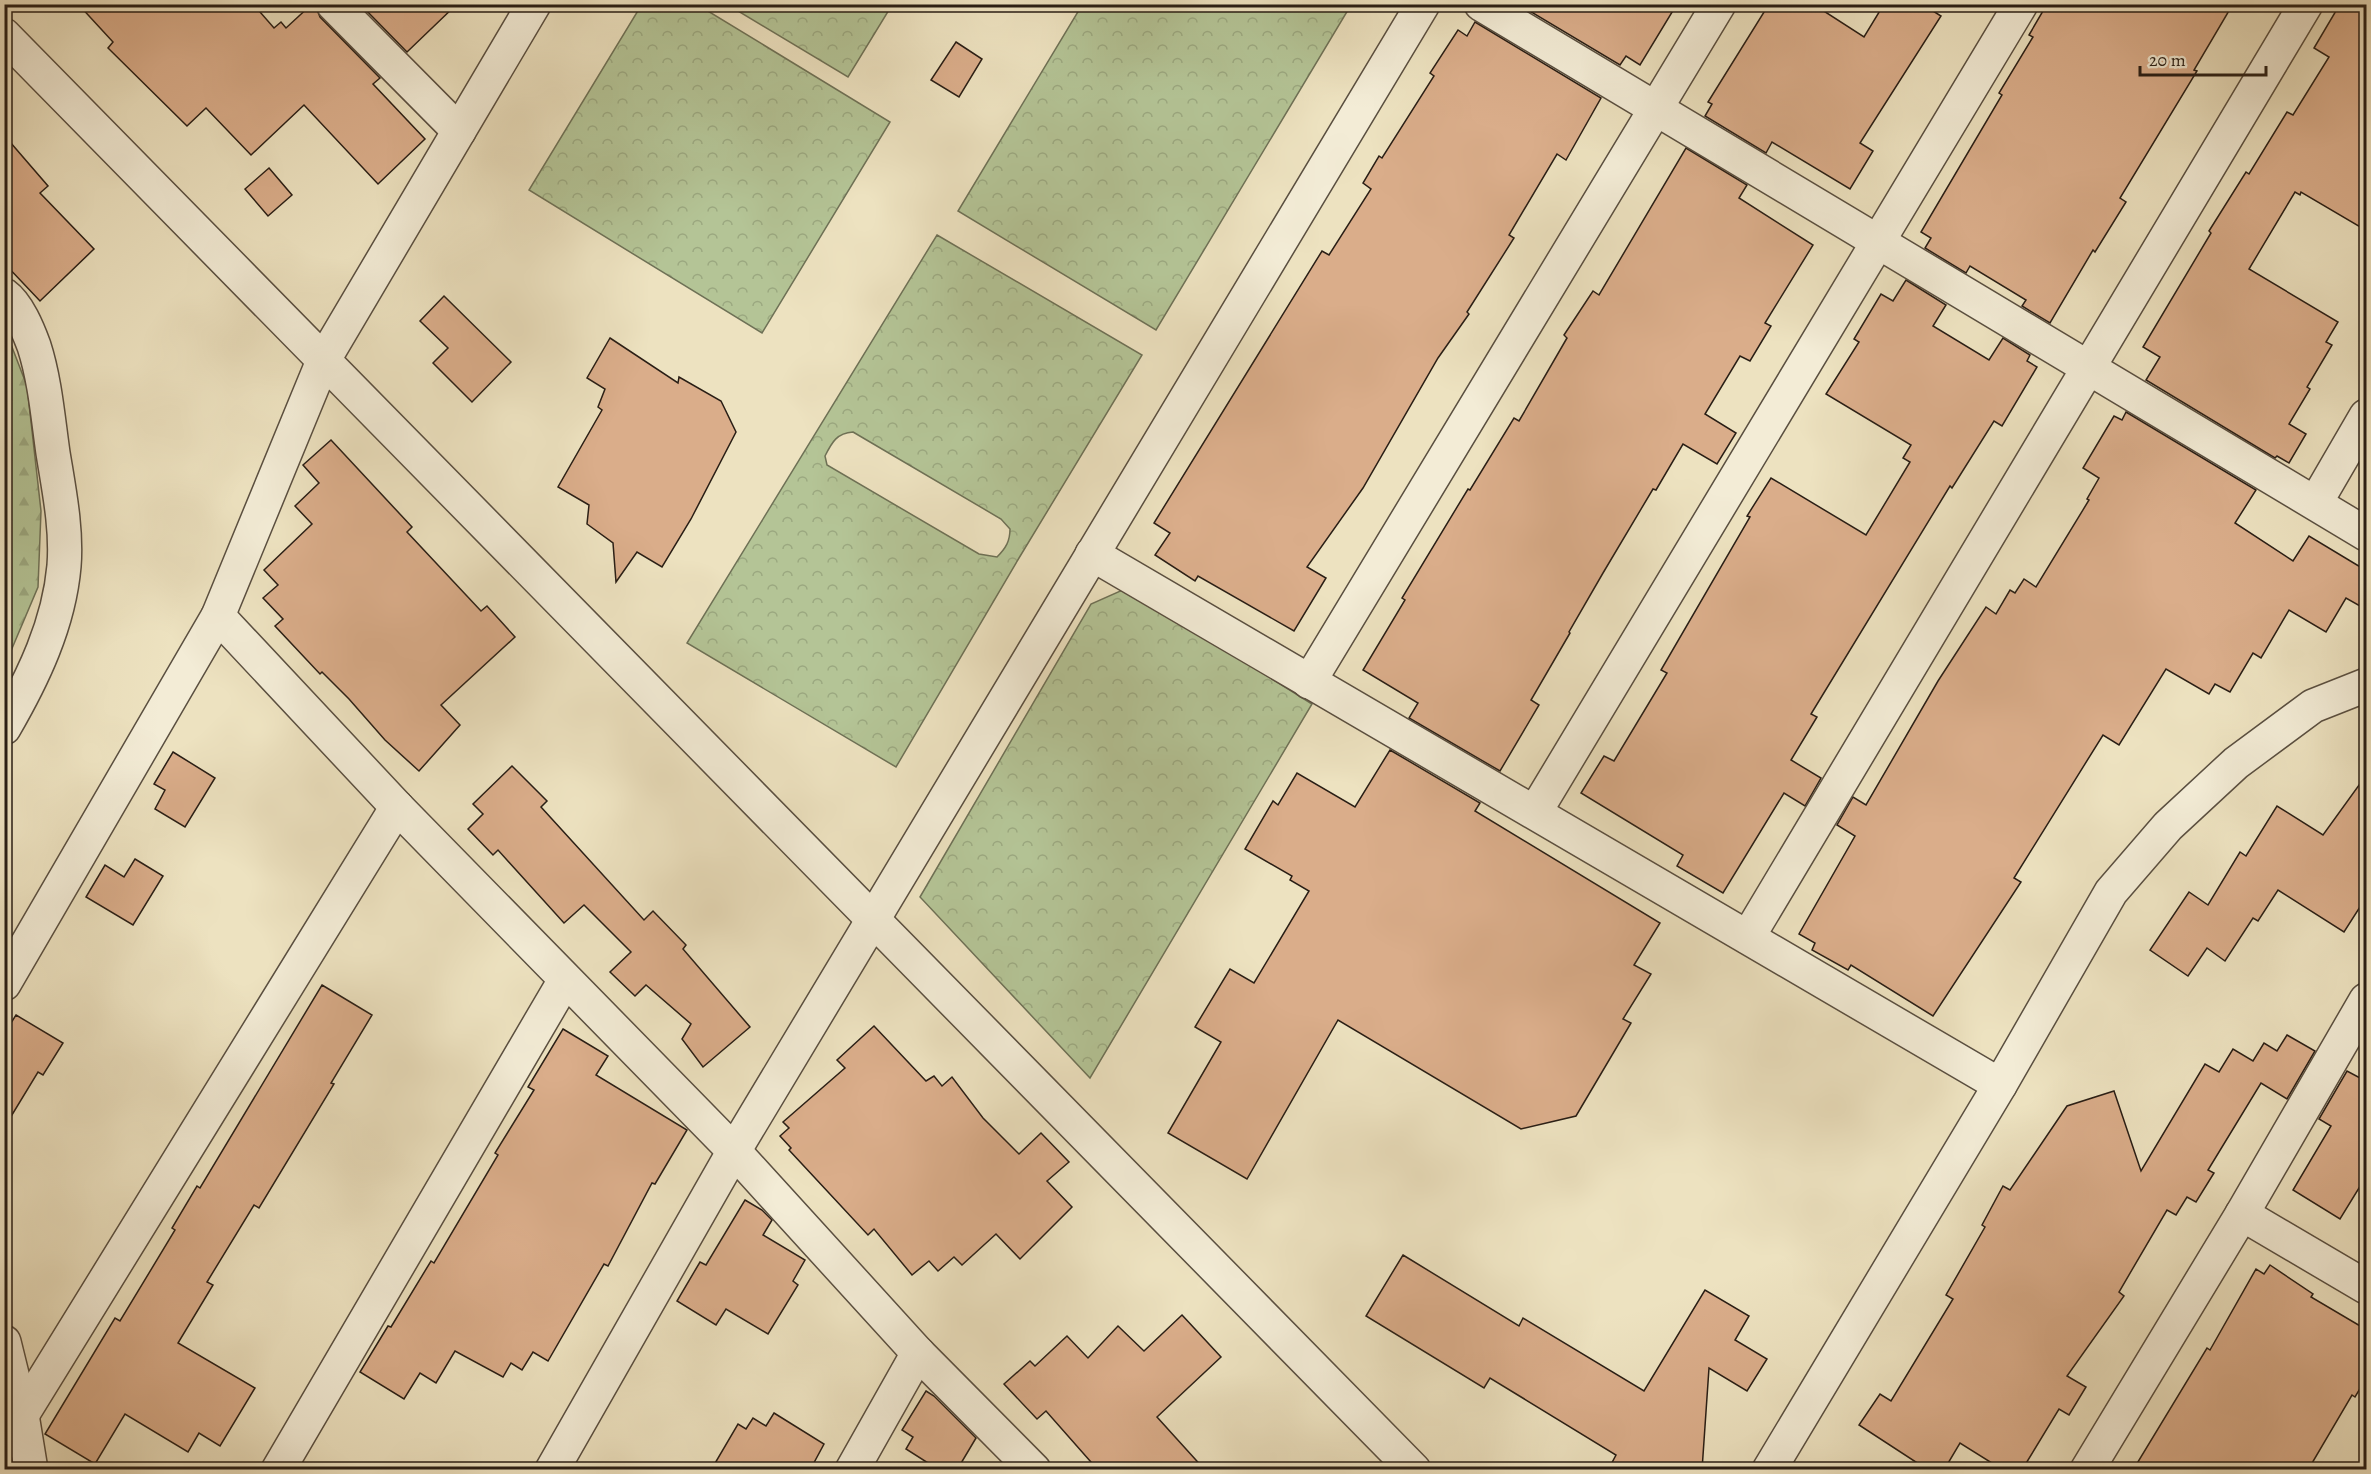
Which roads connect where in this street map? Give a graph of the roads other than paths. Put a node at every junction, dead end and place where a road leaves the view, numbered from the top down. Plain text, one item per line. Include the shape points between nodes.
1 (333, 4) edge
2 (534, 4) edge
3 (1422, 4) edge
4 (1481, 4) edge
5 (1719, 4) edge
6 (2020, 4) edge
7 (2306, 4) edge
8 (4, 35) edge
9 (1657, 108) junction
10 (459, 132) junction
11 (1878, 241) junction
12 (4, 295) edge
13 (322, 361) junction
14 (2089, 367) junction
15 (2367, 416) edge
16 (2316, 502) junction
17 (2367, 534) edge
18 (1092, 554) junction
19 (218, 616) junction
20 (1309, 682) junction
21 (2367, 685) edge
22 (4, 728) edge
23 (397, 807) junction
24 (1535, 812) junction
25 (873, 919) junction
26 (1748, 937) junction
27 (565, 980) junction
28 (4, 984) edge
29 (2367, 1000) edge
30 (2000, 1085) junction
31 (734, 1151) junction
32 (2242, 1214) junction
33 (2367, 1287) edge
34 (4, 1342) edge
35 (918, 1353) junction
36 (22, 1415) junction
37 (31, 1470) edge
38 (278, 1470) edge
39 (552, 1470) edge
40 (852, 1470) edge
41 (1034, 1470) edge
42 (1414, 1470) edge
43 (1769, 1470) edge
44 (2087, 1470) edge

1 - 10 street
2 - 10 street
3 - 18 street
4 - 9 street
5 - 9 street
6 - 11 street
7 - 14 street
8 - 13 street
9 - 11 street
9 - 20 street
10 - 13 street
11 - 14 street
11 - 24 street
12 - 22 street via 12,301 33,346 46,399 64,526 64,567 41,656
13 - 19 street
13 - 25 street
14 - 16 street
14 - 26 street
15 - 16 street
16 - 17 street
18 - 20 street
18 - 25 street
19 - 23 street
19 - 28 street
20 - 24 street
21 - 30 street via 2313,706 2236,763 2168,826 2111,892
23 - 27 street
23 - 36 street
24 - 26 street
25 - 31 street
25 - 42 street
26 - 30 street
27 - 31 street
27 - 38 street
29 - 32 street
30 - 43 street
31 - 35 street
31 - 39 street
32 - 33 street
32 - 44 street
34 - 36 street
35 - 40 street
35 - 41 street
36 - 37 street

